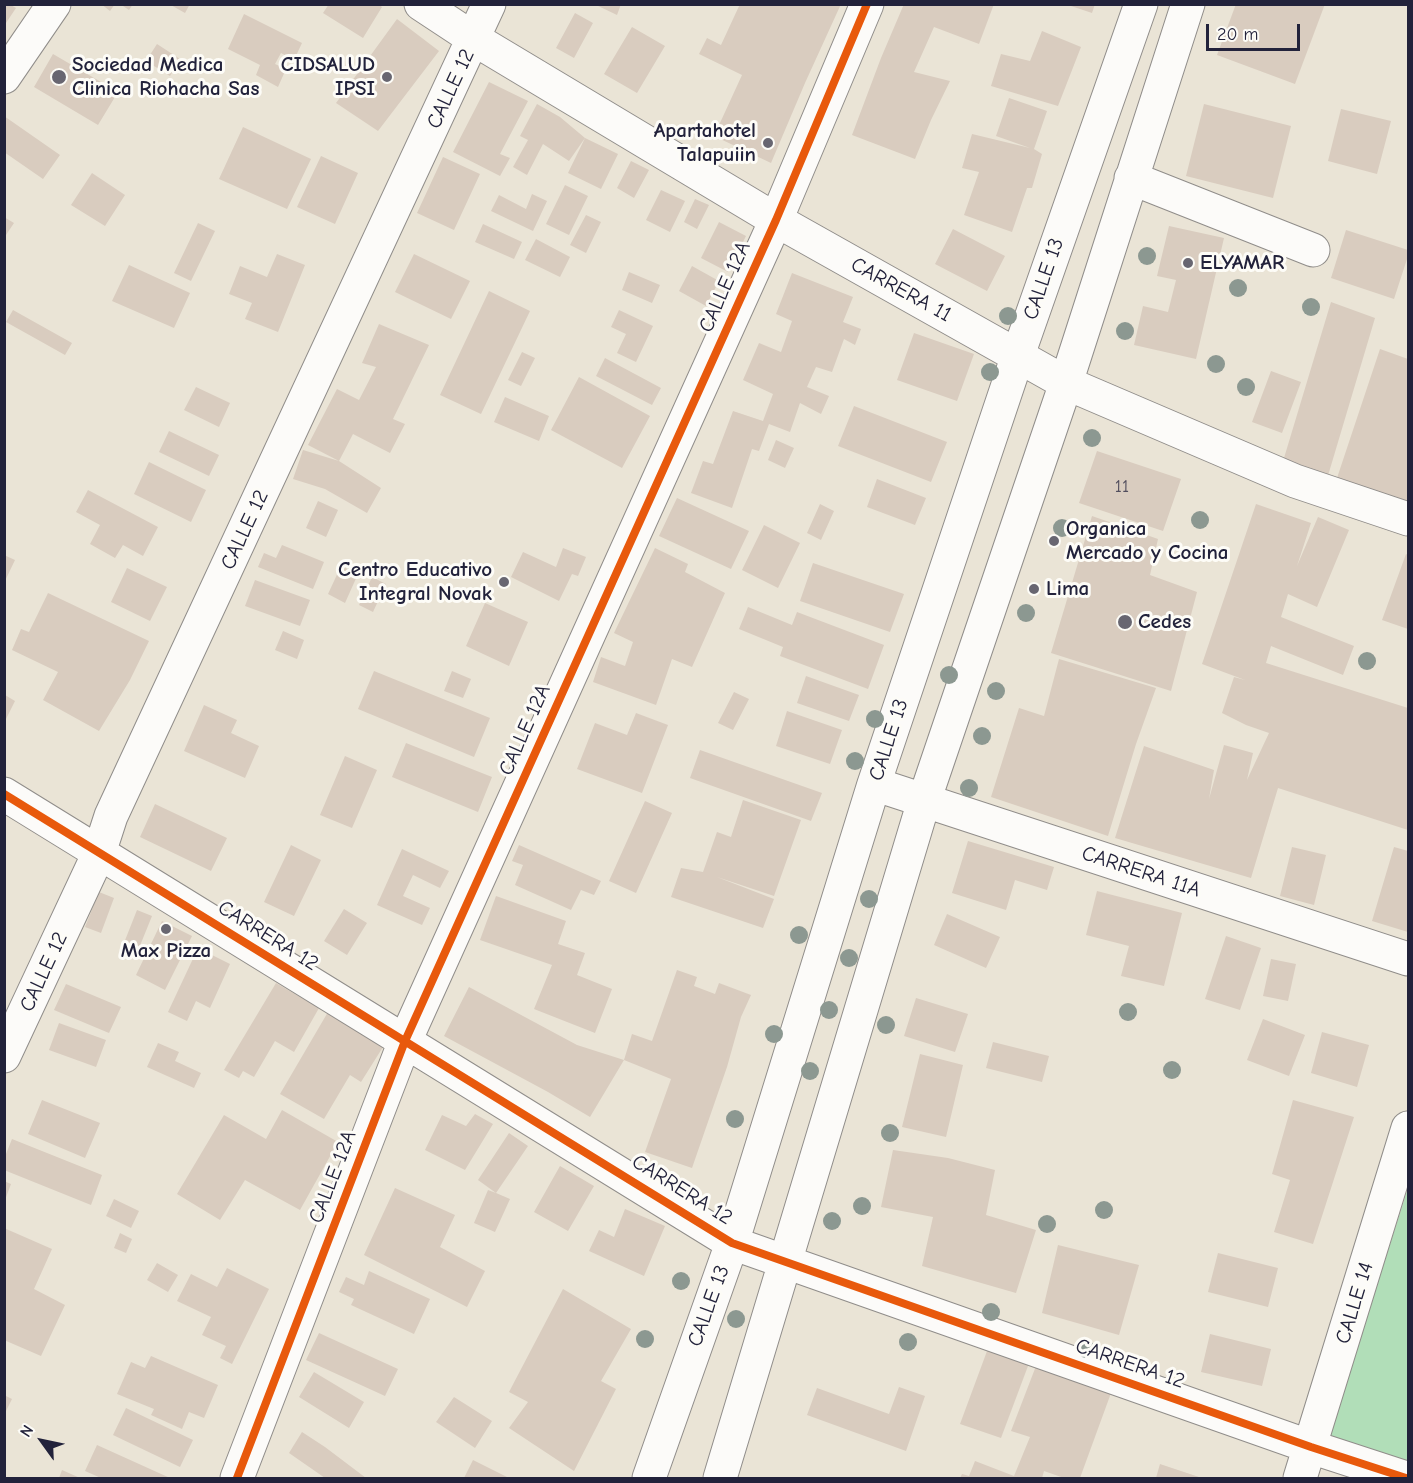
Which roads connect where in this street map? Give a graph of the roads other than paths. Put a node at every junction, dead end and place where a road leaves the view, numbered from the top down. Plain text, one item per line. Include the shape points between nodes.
1 (54, 4) edge
2 (422, 4) edge
3 (489, 4) edge
4 (867, 4) edge
5 (1141, 4) edge
6 (1188, 4) edge
7 (474, 39) junction
8 (4, 77) edge
9 (1131, 178) junction
10 (776, 220) junction
11 (1313, 250) dead end
12 (1018, 355) junction
13 (1066, 383) junction
14 (1408, 519) edge
15 (874, 784) junction
16 (4, 794) edge
17 (924, 801) junction
18 (99, 852) junction
19 (1408, 959) edge
20 (405, 1041) junction
21 (4, 1056) edge
22 (1408, 1128) edge
23 (732, 1243) junction
24 (785, 1262) junction
25 (1311, 1447) junction
26 (237, 1479) edge
27 (649, 1479) edge
28 (720, 1479) edge
29 (1300, 1479) edge
30 (1406, 1479) edge

1 - 8 street
2 - 7 street, CARRERA 11
3 - 7 street, CALLE 12
4 - 10 street, CALLE 12A
5 - 12 street, CALLE 13
6 - 9 street
7 - 10 street, CARRERA 11
7 - 18 street, CALLE 12 via 116,805
9 - 11 street
9 - 13 street
10 - 12 street, CARRERA 11
10 - 20 street, CALLE 12A
12 - 13 street, CARRERA 11
12 - 15 street, CALLE 13
13 - 14 street, CARRERA 11 via 1295,481
13 - 17 street
15 - 17 street, CARRERA 11A
15 - 23 street, CALLE 13
16 - 18 street, CARRERA 12
17 - 19 street, CARRERA 11A
17 - 24 street
18 - 20 street, CARRERA 12
18 - 21 street, CALLE 12
20 - 23 street, CARRERA 12
20 - 26 street, CALLE 12A
22 - 25 street, CALLE 14
23 - 24 street, CARRERA 12
23 - 27 street, CALLE 13
24 - 25 street, CARRERA 12
24 - 28 street
25 - 29 street, CALLE 14
25 - 30 street, CARRERA 12

